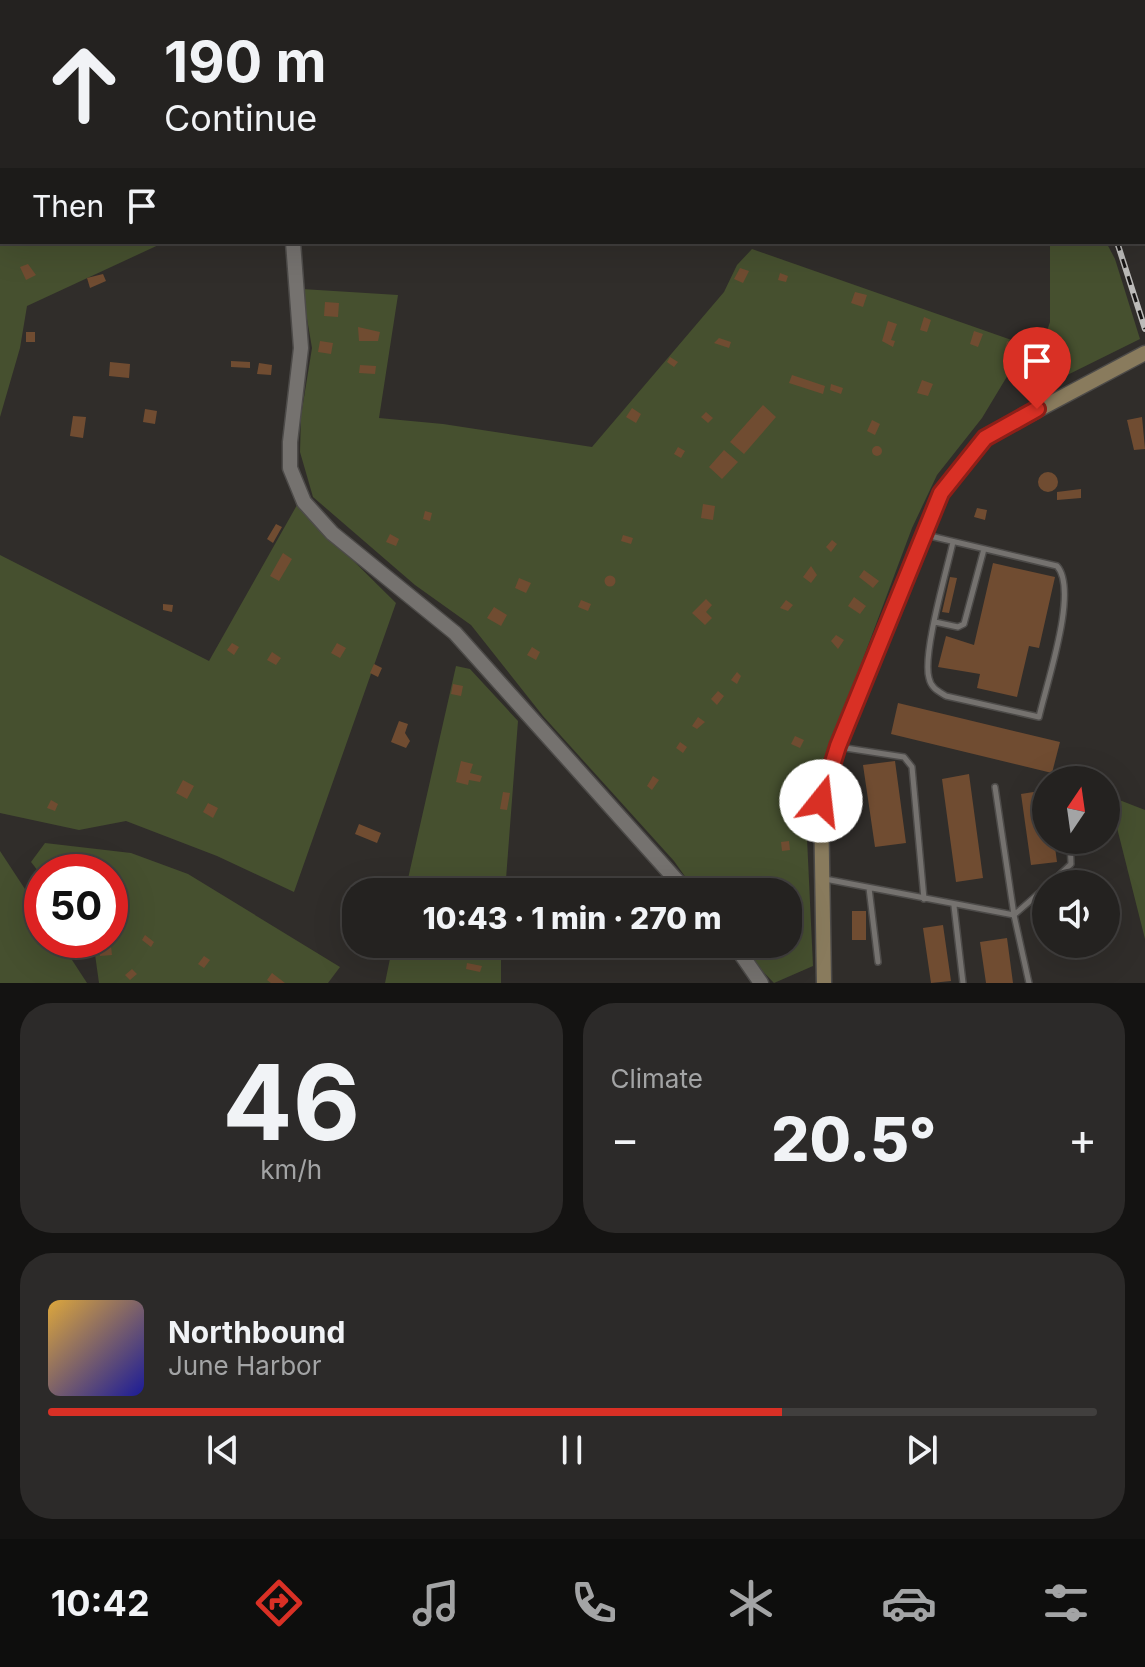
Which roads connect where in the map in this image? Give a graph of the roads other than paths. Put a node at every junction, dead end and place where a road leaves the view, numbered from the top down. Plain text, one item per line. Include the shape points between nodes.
1 (293, 244) edge
2 (1145, 353) edge
3 (921, 534) junction
4 (953, 542) junction
5 (984, 549) junction
6 (935, 622) junction
7 (838, 746) junction
8 (995, 787) dead end
9 (674, 878) edge
10 (820, 878) junction
11 (869, 888) junction
12 (924, 899) junction
13 (1032, 900) edge
14 (954, 906) junction
15 (1014, 915) junction
16 (744, 958) edge
17 (878, 962) dead end
18 (761, 983) edge
19 (824, 983) edge
20 (963, 983) edge
21 (1029, 983) edge

1 - 9 street via 301,348 290,468 304,502 332,533 455,633
2 - 3 main road via 985,438 941,493
3 - 4 lane
3 - 7 main road
4 - 5 lane
4 - 6 lane
5 - 6 lane via 964,624
5 - 6 lane via 1062,571 1066,600 1039,717 935,690 929,678
7 - 10 main road via 821,801
7 - 12 lane via 904,757 912,767
8 - 15 lane
10 - 11 lane
10 - 19 main road
11 - 12 lane
11 - 17 lane
12 - 14 lane
13 - 15 lane
14 - 15 lane
14 - 20 lane
15 - 21 lane
16 - 18 street

